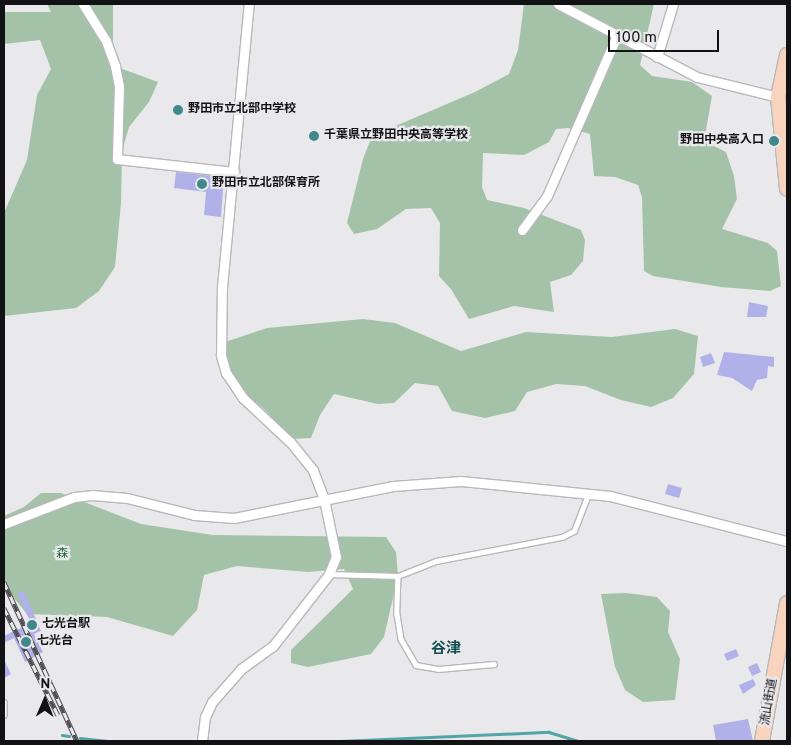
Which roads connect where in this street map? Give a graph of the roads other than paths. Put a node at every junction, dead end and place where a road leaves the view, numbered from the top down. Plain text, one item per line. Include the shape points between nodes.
1 (83, 4) edge
2 (249, 4) edge
3 (558, 4) edge
4 (673, 4) edge
5 (617, 35) junction
6 (787, 55) edge
7 (657, 57) junction
8 (778, 97) junction
9 (234, 172) junction
10 (787, 189) edge
11 (522, 230) dead end
12 (588, 494) junction
13 (324, 499) junction
14 (4, 524) edge
15 (787, 541) edge
16 (328, 574) junction
17 (398, 576) junction
18 (787, 613) edge
19 (494, 664) dead end
20 (4, 702) edge
21 (4, 715) edge
22 (202, 741) edge
23 (762, 741) edge

1 - 9 street via 106,41 115,66 119,86 117,159
2 - 9 street
3 - 5 street
4 - 7 street
5 - 7 street
5 - 11 street via 547,196
6 - 8 main road
7 - 8 street via 697,77
8 - 10 main road
9 - 13 street via 220,323 226,372 244,398 301,454 313,470
12 - 13 street via 442,481
12 - 15 street via 636,500
12 - 17 lane via 574,531 569,535 547,542 436,561
13 - 14 street via 251,516 214,518 127,498 92,495 74,497
13 - 16 street via 336,552
16 - 17 lane
16 - 22 street via 265,655 241,669 212,702 205,717
17 - 19 lane via 397,614 401,639 416,665 438,669
18 - 23 main road, 流山街道
20 - 21 lane

